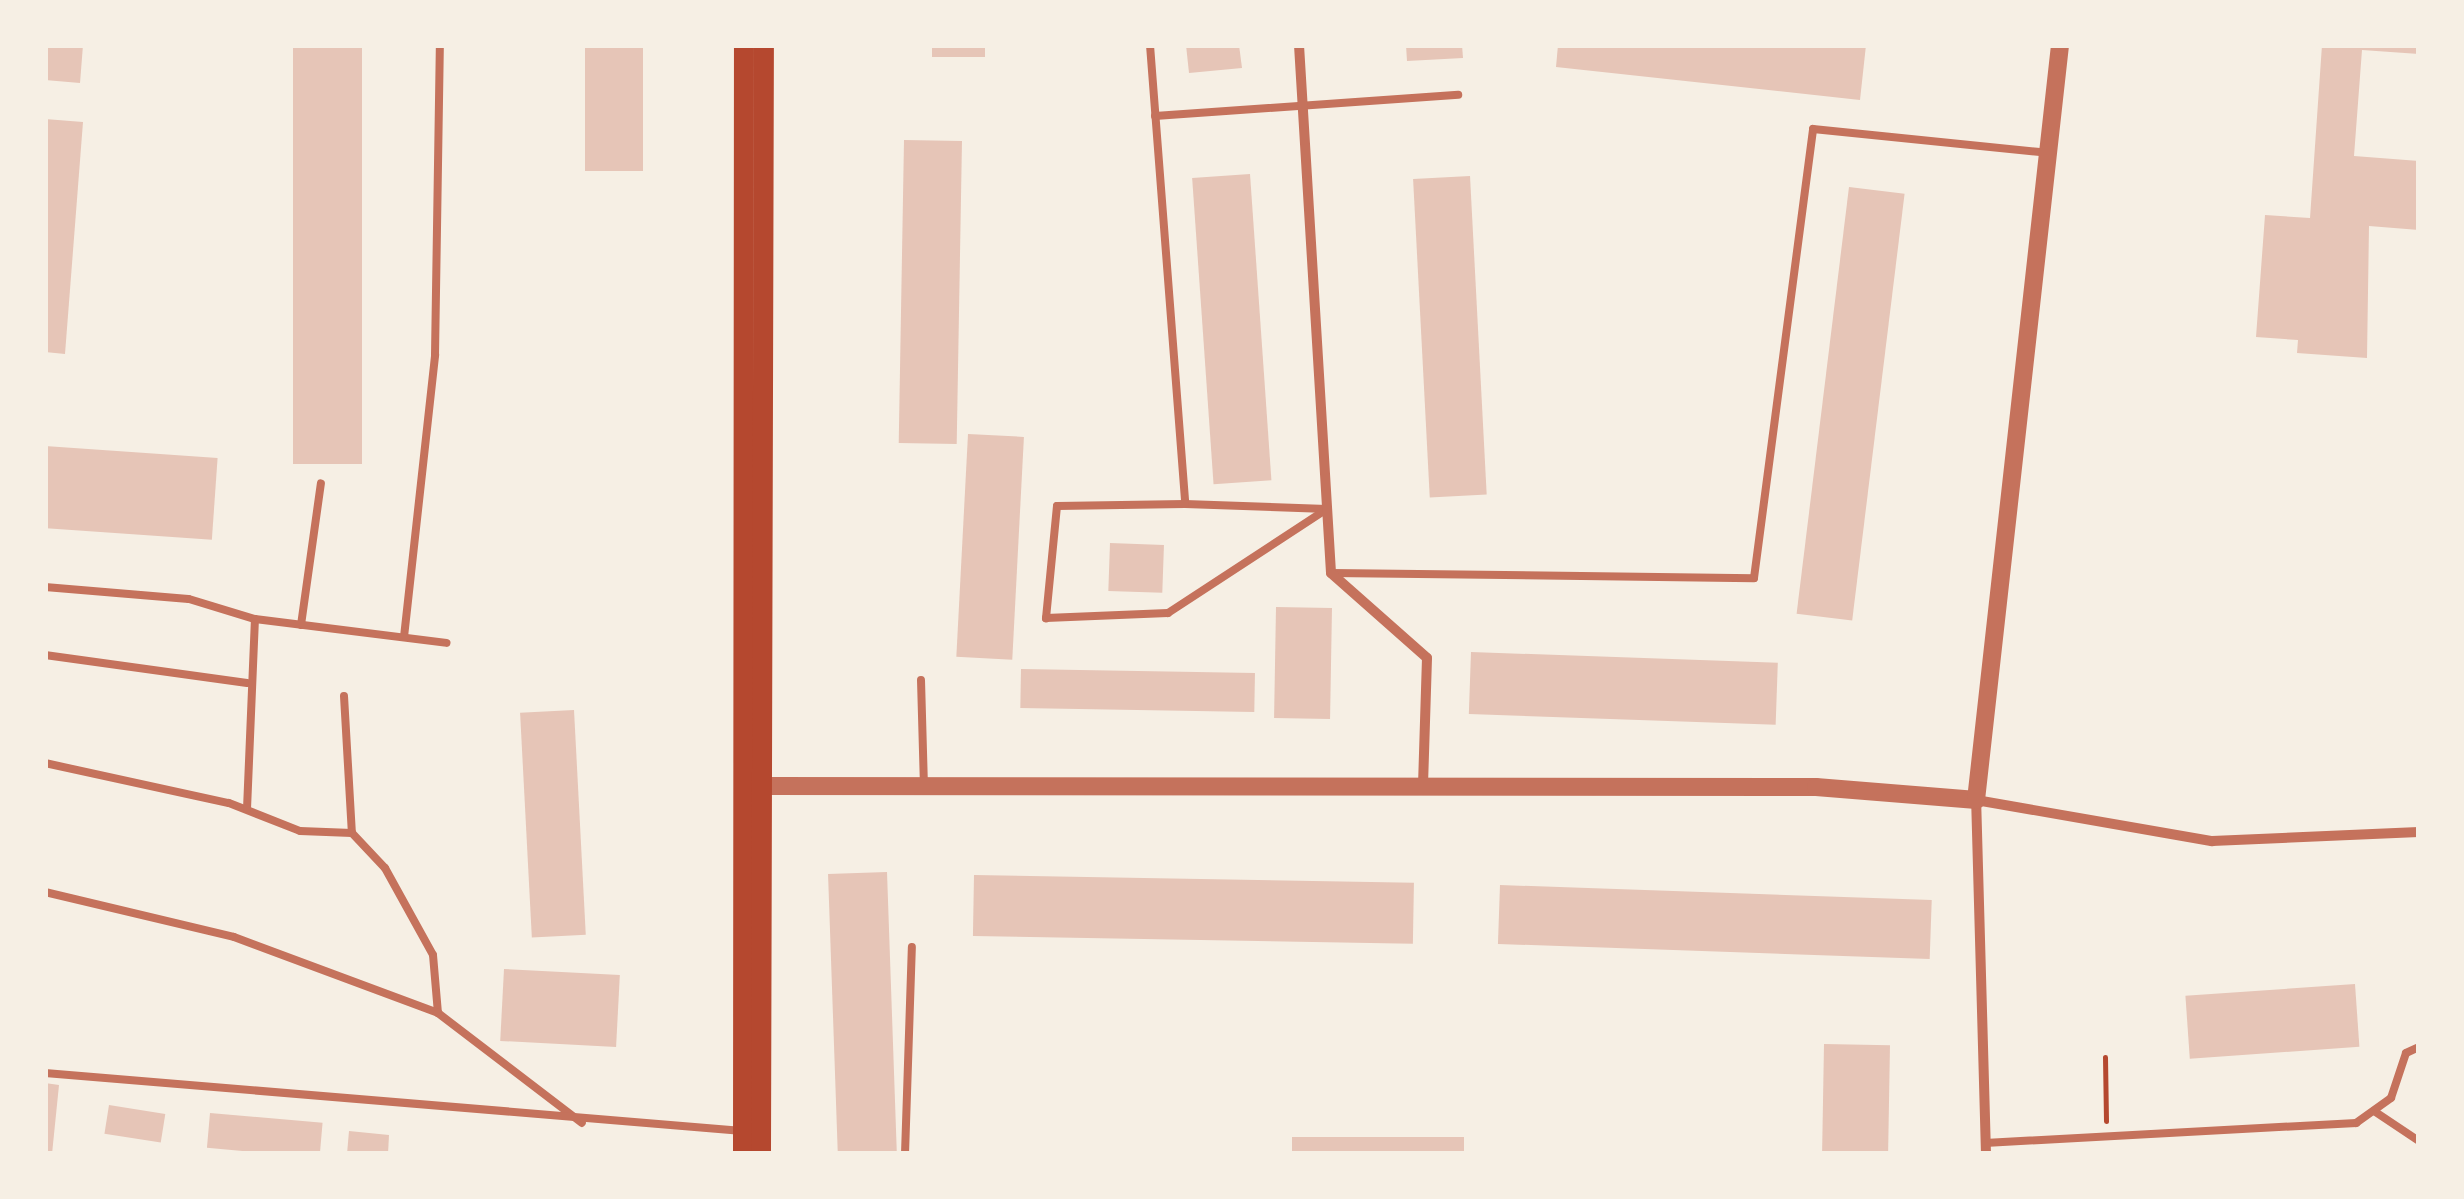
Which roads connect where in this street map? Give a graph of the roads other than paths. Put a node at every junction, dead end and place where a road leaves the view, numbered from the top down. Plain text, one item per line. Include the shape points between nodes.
1 (440, 45) edge
2 (744, 45) edge
3 (764, 45) edge
4 (1150, 45) edge
5 (1299, 45) edge
6 (2060, 45) edge
7 (1458, 95) dead end
8 (1303, 106) junction
9 (1155, 116) junction
10 (2048, 153) junction
11 (320, 483) dead end
12 (1185, 504) junction
13 (1327, 509) junction
14 (1331, 574) junction
15 (45, 587) edge
16 (255, 620) junction
17 (301, 625) junction
18 (404, 638) junction
19 (447, 642) dead end
20 (45, 655) edge
21 (921, 680) dead end
22 (246, 683) junction
23 (344, 696) dead end
24 (45, 763) edge
25 (750, 786) junction
26 (924, 787) junction
27 (1424, 788) junction
28 (1976, 800) junction
29 (247, 810) junction
30 (2419, 832) edge
31 (352, 833) junction
32 (45, 892) edge
33 (912, 947) dead end
34 (438, 1013) junction
35 (2419, 1047) edge
36 (45, 1073) edge
37 (2374, 1110) junction
38 (582, 1123) junction
39 (742, 1130) junction
40 (2419, 1141) edge
41 (1986, 1148) edge
42 (743, 1154) edge
43 (761, 1154) edge
44 (905, 1154) edge

1 - 18 lane via 435,354
2 - 25 main road
3 - 25 main road
4 - 9 lane
5 - 8 street
6 - 10 street
7 - 8 lane
8 - 9 lane
8 - 13 street
9 - 12 lane
10 - 14 lane via 1813,130 1754,578
10 - 28 street
11 - 17 lane
12 - 13 lane
12 - 13 lane via 1057,506 1046,618 1168,614
13 - 14 street
14 - 27 street via 1427,658
15 - 16 lane via 189,598
16 - 17 lane
16 - 22 lane
17 - 18 lane
18 - 19 lane
20 - 22 lane
21 - 26 lane
22 - 29 lane
23 - 31 lane
24 - 29 lane
25 - 26 street
25 - 39 main road
25 - 43 main road
26 - 27 street
27 - 28 street via 1816,787
28 - 30 street via 2212,842
28 - 41 street
29 - 31 lane via 300,830
31 - 34 lane via 385,868 432,954
32 - 34 lane via 234,937
33 - 44 lane
34 - 38 lane
35 - 37 lane via 2406,1052 2390,1098
36 - 38 lane
37 - 40 lane
37 - 41 lane via 2356,1124 2106,1134
38 - 39 lane
39 - 42 main road

